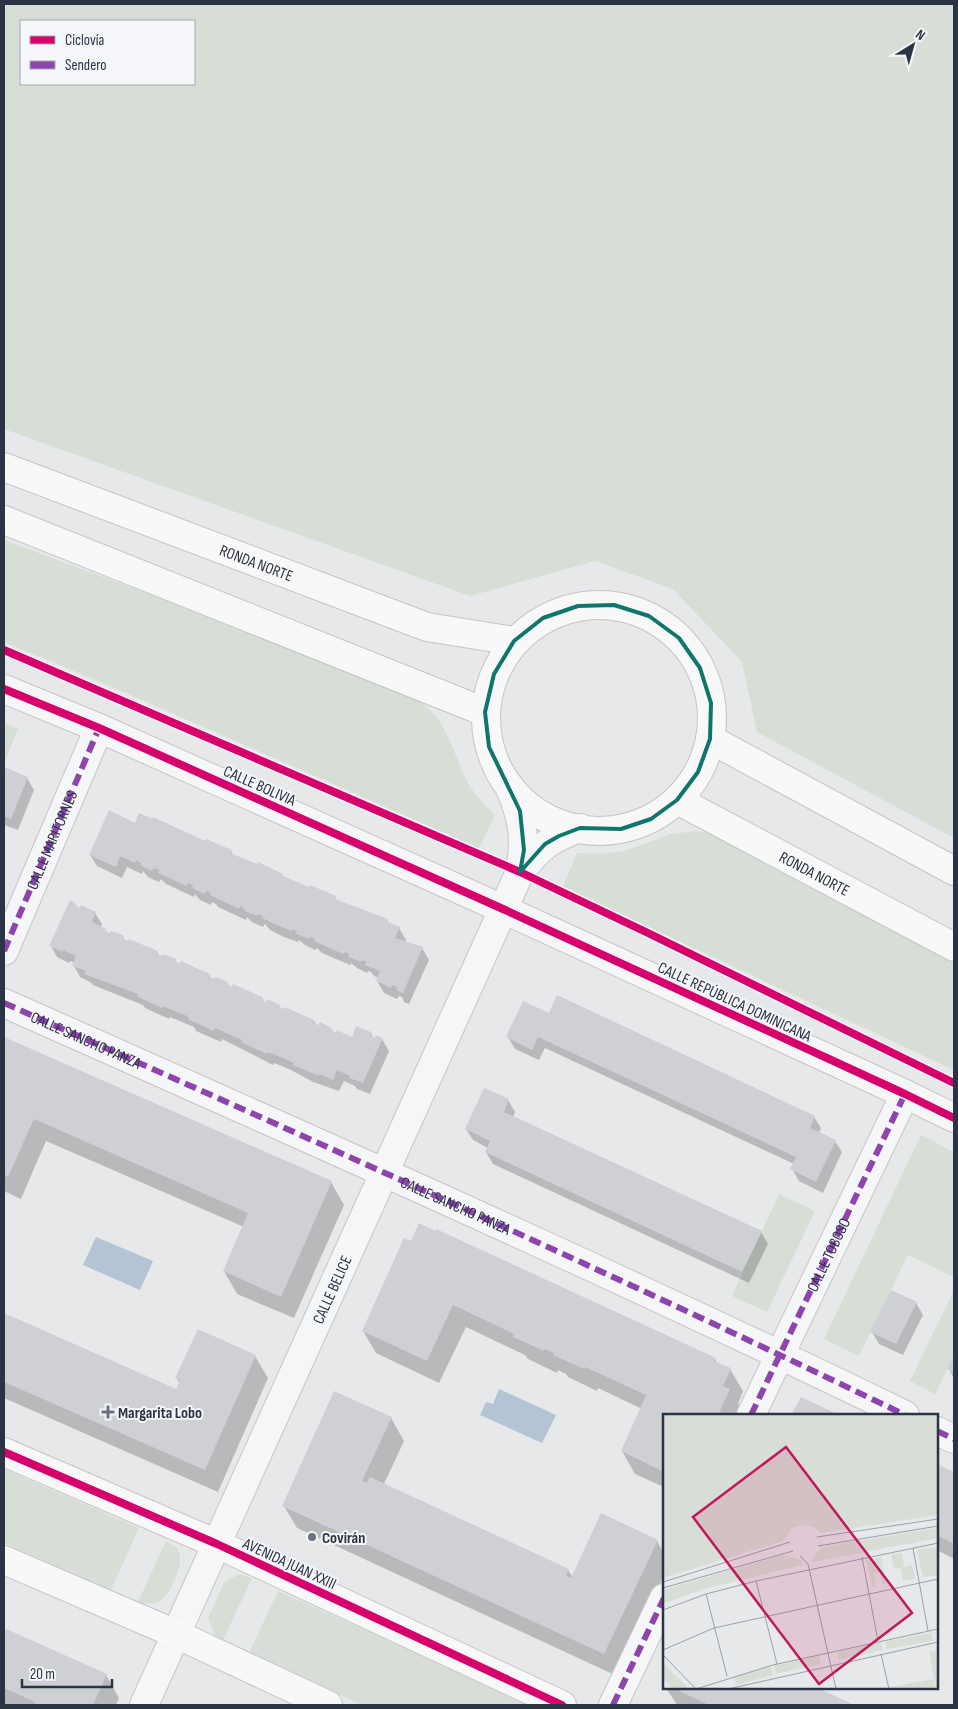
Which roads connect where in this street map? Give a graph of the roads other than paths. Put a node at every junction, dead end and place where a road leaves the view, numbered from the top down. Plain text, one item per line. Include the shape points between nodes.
1 (4, 467) edge
2 (4, 520) edge
3 (514, 641) junction
4 (4, 689) edge
5 (485, 712) junction
6 (99, 728) junction
7 (710, 739) junction
8 (510, 786) junction
9 (677, 800) junction
10 (580, 828) junction
11 (954, 871) edge
12 (520, 872) junction
13 (503, 909) junction
14 (954, 947) edge
15 (4, 951) edge
16 (4, 1003) edge
17 (905, 1094) junction
18 (954, 1118) edge
19 (385, 1172) junction
20 (780, 1354) junction
21 (752, 1414) edge
22 (903, 1414) edge
23 (938, 1431) edge
24 (954, 1439) edge
25 (4, 1452) edge
26 (217, 1544) junction
27 (4, 1560) edge
28 (663, 1600) edge
29 (176, 1634) junction
30 (144, 1705) edge
31 (328, 1705) edge
32 (562, 1705) edge
33 (613, 1705) edge

1 - 3 main road, RONDA NORTE via 427,627
2 - 5 main road
3 - 5 main road via 494,674
3 - 7 main road via 543,618 578,606 614,605 649,616 679,638 700,668 711,702
4 - 6 street, CALLE BOLIVIA
5 - 8 main road via 489,747
6 - 13 street, CALLE BOLIVIA
6 - 15 street, CALLE MARITORNES
7 - 9 main road via 698,772
7 - 11 main road
8 - 10 main road via 527,805 558,823
8 - 12 street, CALLE BELICE via 520,811 522,828 524,850
9 - 10 main road via 651,819 621,828
9 - 14 main road, RONDA NORTE
10 - 12 street, CALLE BELICE via 545,844
12 - 13 street, CALLE BELICE
13 - 17 street, CALLE REPÚBLICA DOMINICANA
13 - 19 street, CALLE BELICE
16 - 19 street, CALLE SANCHO PANZA
17 - 18 street, CALLE REPÚBLICA DOMINICANA
17 - 20 street, CALLE TOBOSO
19 - 20 street, CALLE SANCHO PANZA
19 - 26 street, CALLE BELICE
20 - 21 street, CALLE TOBOSO
20 - 22 street, CALLE SANCHO PANZA
23 - 24 street
25 - 26 main road, AVENIDA JUAN XXIII
26 - 29 street, CALLE BELICE
26 - 32 main road, AVENIDA JUAN XXIII
27 - 29 main road
28 - 33 street
29 - 30 street, CALLE BELICE
29 - 31 main road

